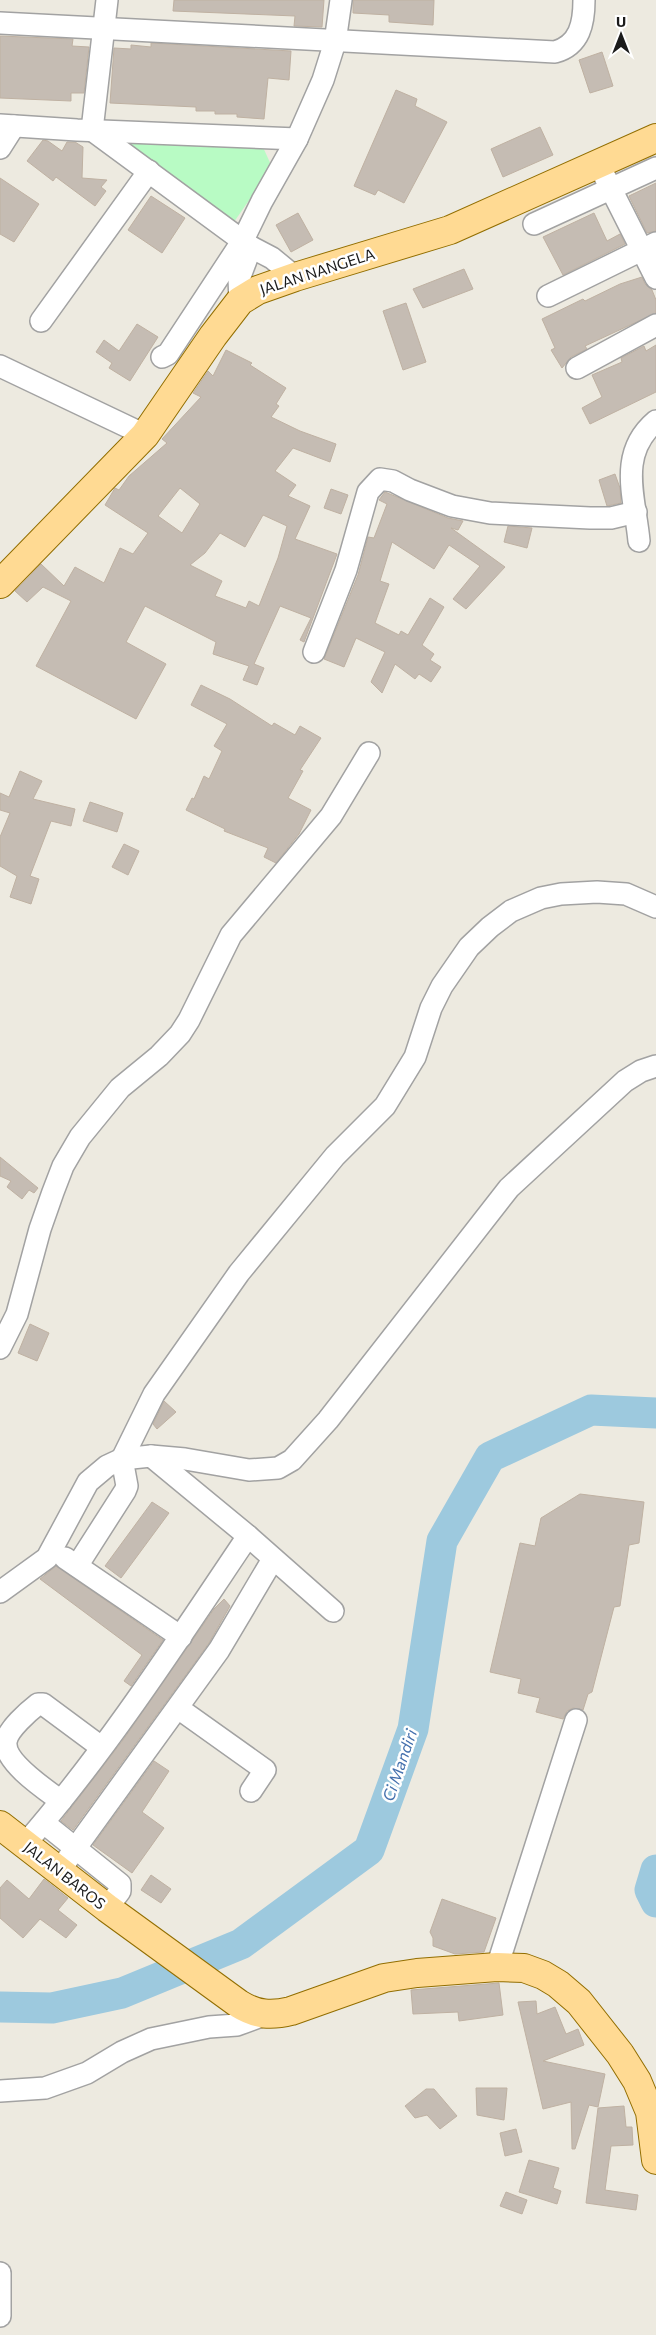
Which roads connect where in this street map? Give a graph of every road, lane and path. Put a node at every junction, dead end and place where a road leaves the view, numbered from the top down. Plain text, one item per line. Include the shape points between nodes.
1 (107, 0) edge
2 (341, 0) edge
3 (584, 0) edge
4 (0, 23) edge
5 (104, 28) junction
6 (335, 42) junction
7 (7, 125) edge
8 (92, 130) junction
9 (656, 138) edge
10 (297, 139) junction
11 (0, 148) edge
12 (597, 164) junction
13 (656, 168) edge
14 (149, 172) junction
15 (612, 188) junction
16 (534, 224) dead end
17 (247, 243) junction
18 (649, 246) edge
19 (295, 277) junction
20 (656, 278) edge
21 (548, 296) dead end
22 (240, 301) junction
23 (41, 321) dead end
24 (656, 325) edge
25 (162, 357) dead end
26 (0, 366) edge
27 (577, 368) dead end
28 (656, 422) edge
29 (145, 435) junction
30 (636, 512) junction
31 (639, 541) dead end
32 (0, 584) edge
33 (314, 652) dead end
34 (369, 753) dead end
35 (656, 907) edge
36 (656, 1066) edge
37 (0, 1348) edge
38 (151, 1456) junction
39 (122, 1459) junction
40 (248, 1536) junction
41 (53, 1550) junction
42 (273, 1559) junction
43 (77, 1566) junction
44 (0, 1592) edge
45 (333, 1611) dead end
46 (181, 1637) junction
47 (178, 1708) junction
48 (576, 1720) dead end
49 (101, 1747) junction
50 (251, 1791) dead end
51 (61, 1801) junction
52 (44, 1823) junction
53 (0, 1825) edge
54 (25, 1844) junction
55 (76, 1849) junction
56 (60, 1871) junction
57 (107, 1908) junction
58 (497, 1967) junction
59 (264, 2015) junction
60 (0, 2091) edge
61 (656, 2160) edge
62 (0, 2273) edge
63 (0, 2316) edge

1 - 5 street
2 - 6 street
3 - 6 street via 583,24 576,38 565,49 555,52
4 - 5 street
5 - 6 street
5 - 8 street
6 - 10 street via 323,80
7 - 8 street
7 - 11 street
8 - 10 street
8 - 14 street
9 - 12 main road, JALAN NANGELA
10 - 17 street
12 - 15 street
12 - 19 main road, JALAN NANGELA via 450,230
13 - 15 street
14 - 17 street
14 - 23 street
15 - 16 street
15 - 18 street
17 - 19 street
17 - 22 street via 239,280
17 - 25 street via 168,354
18 - 20 street
18 - 21 street
19 - 22 main road, JALAN NANGELA via 258,290
22 - 29 main road, JALAN NANGELA
24 - 27 street
26 - 29 street
28 - 30 street via 638,439 633,457 631,470
29 - 32 main road, JALAN NANGELA
30 - 31 street
30 - 33 street via 611,518 490,513 452,506 393,480 380,479 368,492 346,570
34 - 37 street via 332,816 231,934 190,1020 180,1034 120,1088 80,1137 53,1192 17,1314
35 - 39 street via 626,894 607,892 541,898 511,912 469,947 442,986 415,1057 385,1106 335,1156 239,1273 154,1394
36 - 38 street via 625,1081 509,1188 328,1420 292,1460 278,1468 249,1470
38 - 39 street
38 - 40 street
39 - 41 street via 107,1466 88,1482
39 - 43 street via 125,1491
40 - 42 street
40 - 46 street
41 - 43 street
41 - 44 street via 36,1568
42 - 45 street
42 - 47 street via 219,1650
43 - 46 street
46 - 49 street
47 - 50 street via 265,1770
47 - 55 street
48 - 58 street
49 - 51 street
49 - 51 street via 43,1704 38,1704 19,1721 7,1738 7,1750 30,1778
51 - 52 street
52 - 54 street
52 - 55 street
53 - 54 main road, JALAN BAROS
54 - 56 main road, JALAN BAROS
55 - 56 street
55 - 57 street via 120,1884 121,1889
56 - 57 main road, JALAN BAROS
57 - 59 main road, JALAN BAROS via 239,2004
58 - 59 main road via 384,1978 291,2011
58 - 61 main road via 524,1968 558,1984 601,2028 637,2081 650,2112
59 - 60 street via 237,2025 209,2027 151,2039 87,2073 46,2088
62 - 63 street

